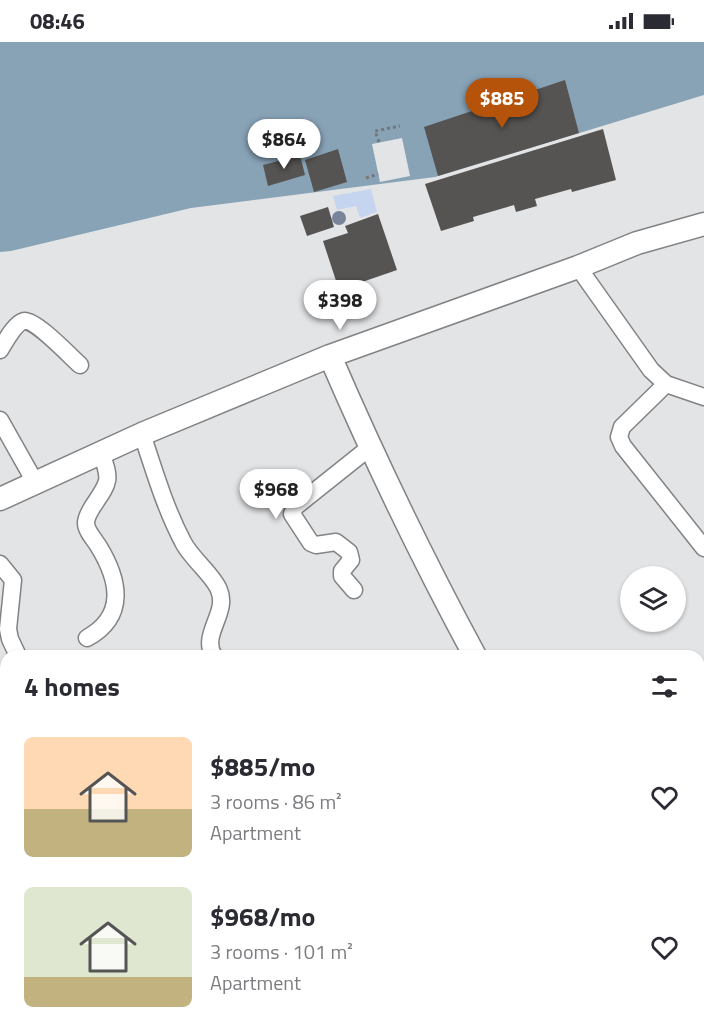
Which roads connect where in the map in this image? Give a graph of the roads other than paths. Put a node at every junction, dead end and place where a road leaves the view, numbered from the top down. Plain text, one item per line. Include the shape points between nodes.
1 (704, 224) edge
2 (578, 267) junction
3 (0, 350) edge
4 (330, 356) junction
5 (81, 365) dead end
6 (666, 384) junction
7 (704, 397) edge
8 (0, 420) edge
9 (142, 434) junction
10 (369, 448) junction
11 (101, 452) junction
12 (35, 482) junction
13 (0, 499) edge
14 (704, 548) edge
15 (0, 564) edge
16 (354, 590) dead end
17 (87, 638) dead end
18 (15, 650) edge
19 (211, 650) edge
20 (473, 650) edge

1 - 2 street via 637,243
2 - 4 street
2 - 6 street via 651,370
3 - 5 street via 18,324 28,321
4 - 9 street
4 - 10 street
6 - 7 street
6 - 14 street via 622,427 619,437
8 - 12 street
9 - 11 street
9 - 19 street via 183,544 220,590 221,611 209,643
10 - 16 street via 292,514 311,543 336,542 349,552 351,560 342,576
10 - 20 street
11 - 12 street
11 - 17 street via 108,482 89,513 86,528 109,564 116,594 107,622
12 - 13 street
15 - 18 street via 13,580 8,628

